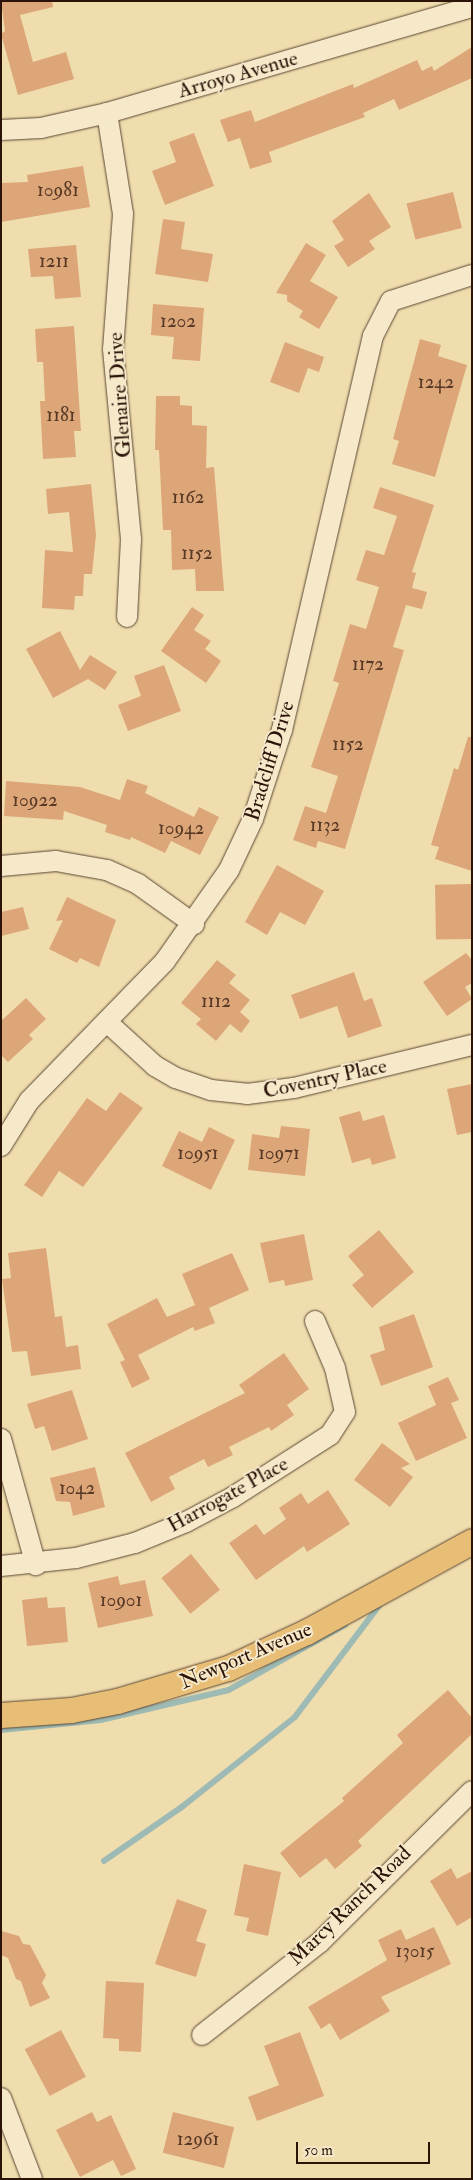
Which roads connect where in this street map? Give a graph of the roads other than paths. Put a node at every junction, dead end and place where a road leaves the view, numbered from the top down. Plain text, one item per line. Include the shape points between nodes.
1 (472, 8) edge
2 (108, 113) junction
3 (1, 130) edge
4 (472, 274) edge
5 (127, 617) dead end
6 (1, 866) edge
7 (194, 924) junction
8 (108, 1022) junction
9 (472, 1045) edge
10 (1, 1146) edge
11 (315, 1321) dead end
12 (1, 1439) edge
13 (472, 1541) edge
14 (36, 1564) junction
15 (1, 1566) edge
16 (1, 1715) edge
17 (472, 1792) edge
18 (202, 2035) dead end
19 (1, 2098) edge
20 (32, 2179) edge

1 - 2 street, Arroyo Avenue
2 - 3 street, Arroyo Avenue via 41,128
2 - 5 street, Glenaire Drive via 123,214 113,349 131,539
4 - 7 street, Bradcliff Drive via 391,301 373,336 282,730 264,790 229,870
6 - 7 street via 56,861 107,870 138,884
7 - 8 street, Bradcliff Drive
8 - 9 street, Coventry Place via 155,1066 176,1078 211,1090 247,1094 294,1088
8 - 10 street, Bradcliff Drive via 29,1101
11 - 14 street, Harrogate Place via 334,1368 345,1412 330,1435 186,1522 135,1543
12 - 14 street
13 - 16 main road, Newport Avenue via 306,1632 228,1668 117,1701 71,1710
14 - 15 street, Harrogate Place
17 - 18 street, Marcy Ranch Road via 320,1942
19 - 20 street

